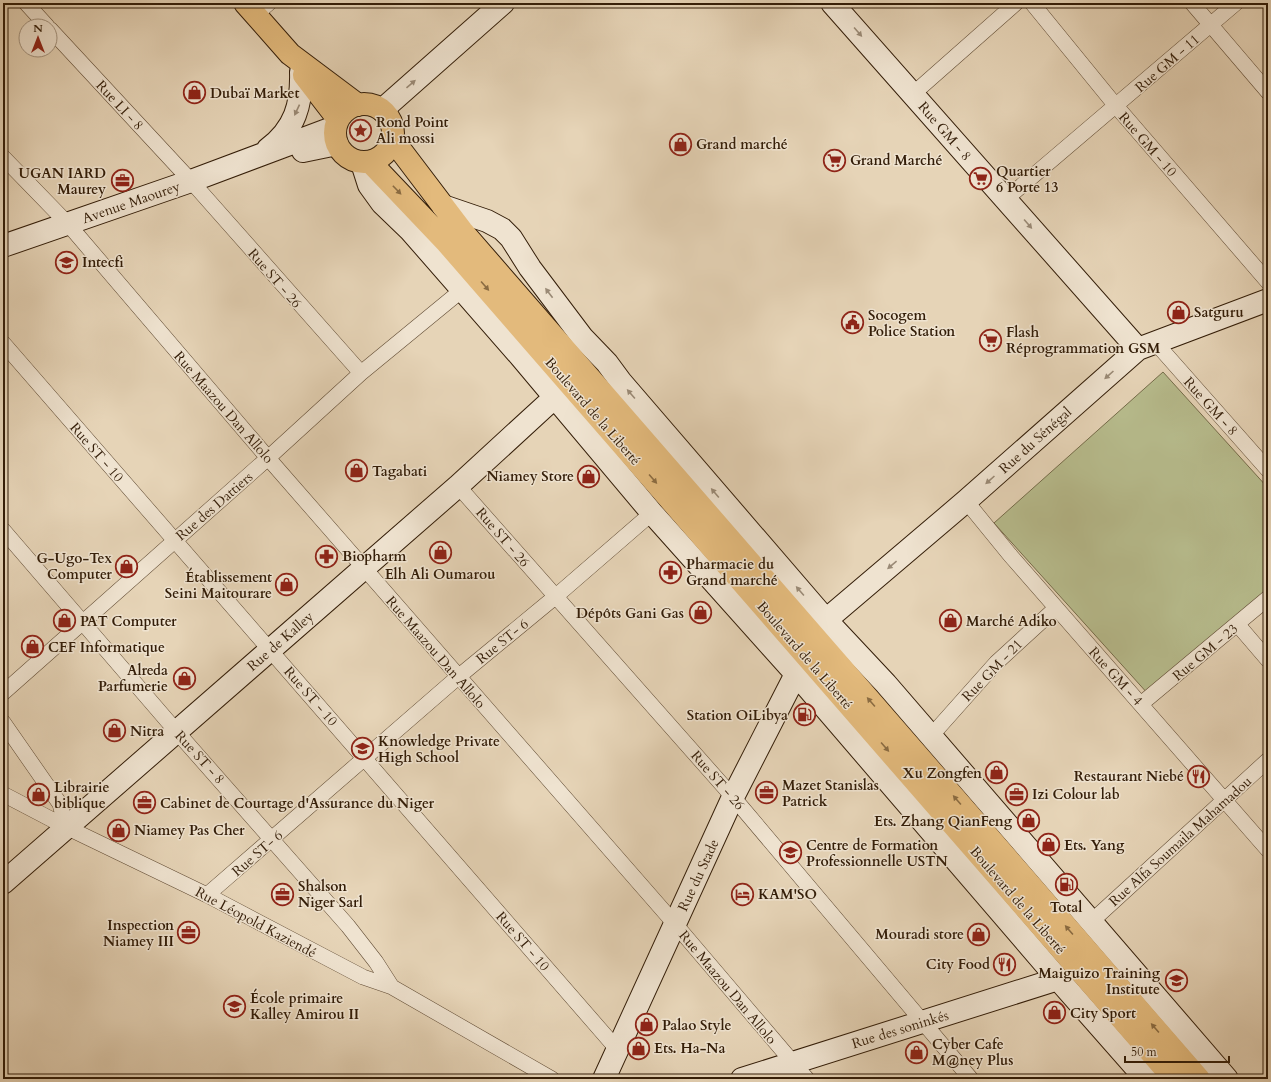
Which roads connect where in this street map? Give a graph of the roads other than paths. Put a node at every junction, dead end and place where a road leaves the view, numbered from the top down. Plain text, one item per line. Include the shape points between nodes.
1 (26, 3) edge
2 (503, 3) edge
3 (832, 3) edge
4 (1016, 3) edge
5 (1032, 3) edge
6 (1192, 3) edge
7 (1236, 3) edge
8 (256, 7) edge
9 (40, 18) edge
10 (1210, 25) junction
11 (58, 38) edge
12 (290, 54) junction
13 (301, 72) junction
14 (1268, 92) edge
15 (913, 94) junction
16 (358, 105) junction
17 (1116, 106) junction
18 (382, 110) junction
19 (393, 140) junction
20 (348, 145) junction
21 (258, 156) junction
22 (3, 157) edge
23 (191, 181) junction
24 (1006, 199) junction
25 (443, 206) junction
26 (68, 224) junction
27 (3, 246) edge
28 (1268, 282) edge
29 (462, 290) junction
30 (1268, 300) edge
31 (3, 343) edge
32 (1146, 345) junction
33 (361, 373) junction
34 (555, 397) junction
35 (268, 458) junction
36 (1268, 470) edge
37 (458, 486) junction
38 (966, 501) junction
39 (652, 513) junction
40 (3, 530) edge
41 (174, 541) junction
42 (364, 568) junction
43 (555, 597) junction
44 (1268, 598) edge
45 (1056, 608) junction
46 (826, 620) junction
47 (83, 623) junction
48 (1238, 625) junction
49 (271, 650) junction
50 (1268, 660) edge
51 (796, 674) junction
52 (458, 676) junction
53 (3, 693) edge
54 (1141, 704) junction
55 (3, 722) edge
56 (177, 732) junction
57 (931, 736) junction
58 (364, 758) junction
59 (1268, 760) edge
60 (3, 794) edge
61 (734, 797) junction
62 (1224, 799) junction
63 (66, 827) junction
64 (273, 839) junction
65 (1268, 850) edge
66 (3, 883) edge
67 (207, 895) junction
68 (1092, 921) junction
69 (675, 924) junction
70 (1058, 979) junction
71 (392, 987) junction
72 (923, 1022) junction
73 (617, 1049) junction
74 (792, 1063) junction
75 (552, 1079) edge
76 (604, 1079) edge
77 (742, 1079) edge
78 (807, 1079) edge
79 (972, 1079) edge
80 (1146, 1079) edge
81 (1174, 1079) edge
82 (1199, 1079) edge
83 (1227, 1079) edge

1 - 9 street
18 -> 2 main road
3 -> 15 main road, Rue GM - 8
4 - 15 street
5 - 17 street, Rue GM - 10
6 - 10 street
7 - 10 street, Rue GM - 11
8 - 12 highway, Boulevard de la Liberté
10 - 14 street
10 - 17 street, Rue GM - 11
11 - 23 street, Rue LI - 8
12 - 13 highway, Boulevard de la Liberté
12 - 16 highway, Boulevard de la Liberté
13 - 20 highway, Boulevard de la Liberté
13 -> 21 main road via 300,105 287,131
15 - 24 main road, Rue GM - 8
16 - 18 highway via 374,106
16 - 20 highway via 350,108
17 - 24 street, Rue GM - 11
17 - 28 street, Rue GM - 10
18 - 19 highway via 392,123
19 - 20 highway via 385,154
19 - 25 highway, Boulevard de la Liberté
20 - 21 main road, Avenue Maourey
20 - 29 main road, Boulevard de la Liberté via 358,189 372,210 390,224 410,230
20 -> 81 highway, Boulevard de la Liberté via 452,248
21 - 23 main road, Avenue Maourey
22 - 26 street, Rue Maazou Dan Allolo
23 - 26 main road, Avenue Maourey
23 - 33 street, Rue ST - 26
24 -> 32 main road, Rue GM - 8
46 -> 25 main road via 582,337 530,268 511,238 494,224
82 -> 25 highway, Boulevard de la Liberté via 462,231
26 - 27 main road, Avenue Maourey
26 - 35 street, Rue Maazou Dan Allolo
29 - 33 street, Rue des Dattiers
29 - 34 main road, Boulevard de la Liberté
30 - 32 main road, Rue du Sénégal
31 - 41 street, Rue ST - 10
32 - 36 street, Rue GM - 8
32 -> 38 main road, Rue du Sénégal
33 - 35 street, Rue des Dattiers
34 - 37 main road, Rue de Kalley
34 - 39 main road, Boulevard de la Liberté
35 - 41 street, Rue des Dattiers
35 - 42 street, Rue Maazou Dan Allolo
37 - 42 main road, Rue de Kalley
37 - 43 street, Rue ST - 26
38 - 45 street, Rue GM - 4
38 -> 46 main road, Rue du Sénégal
39 - 43 street, Rue ST- 6
39 - 51 main road, Boulevard de la Liberté
40 - 47 street, Rue ST - 8
41 - 47 street, Rue des Dattiers
41 - 49 street, Rue ST - 10
42 - 49 main road, Rue de Kalley
42 - 52 street, Rue Maazou Dan Allolo
43 - 52 street, Rue ST- 6
43 - 61 street, Rue ST - 26
44 - 48 street, Rue GM - 23
45 - 54 street, Rue GM - 4
45 - 57 street, Rue GM - 21 via 996,663
46 - 57 main road
47 - 53 street, Rue des Dattiers
47 - 56 street, Rue ST - 8
48 - 50 street
48 - 54 street, Rue GM - 23
49 - 56 main road, Rue de Kalley
49 - 58 street, Rue ST - 10
51 - 61 main road, Rue du Stade
51 - 70 main road, Boulevard de la Liberté
52 - 58 street, Rue ST- 6
52 - 69 street, Rue Maazou Dan Allolo
54 - 62 street, Rue GM - 4
55 - 63 street via 60,804
56 - 63 main road, Rue de Kalley
56 - 64 street, Rue ST - 8
57 - 68 main road
58 - 64 street, Rue ST- 6
58 - 73 street, Rue ST - 10
59 - 62 street, Rue Alfa Soumaila Mahamadou
60 - 63 street, Rue Léopold Kaziendé
61 - 69 main road, Rue du Stade
61 - 72 street, Rue ST - 26
62 - 65 street, Rue GM - 4
62 - 68 street, Rue Alfa Soumaila Mahamadou
63 - 66 main road, Rue de Kalley
63 - 67 street, Rue Léopold Kaziendé
64 - 67 street, Rue ST- 6
64 - 71 street, Rue ST - 8 via 348,926
67 - 71 street, Rue Léopold Kaziendé via 356,973
68 - 83 main road
69 - 73 main road, Rue du Stade
69 - 74 street, Rue Maazou Dan Allolo
70 - 72 main road, Rue des soninkés
70 - 80 main road, Boulevard de la Liberté
71 - 75 street, Rue Léopold Kaziendé
72 - 74 main road, Rue des soninkés
72 - 79 street, Rue ST - 26
73 - 76 main road, Rue du Stade
74 - 77 main road, Rue des soninkés
74 - 78 street, Rue Maazou Dan Allolo

